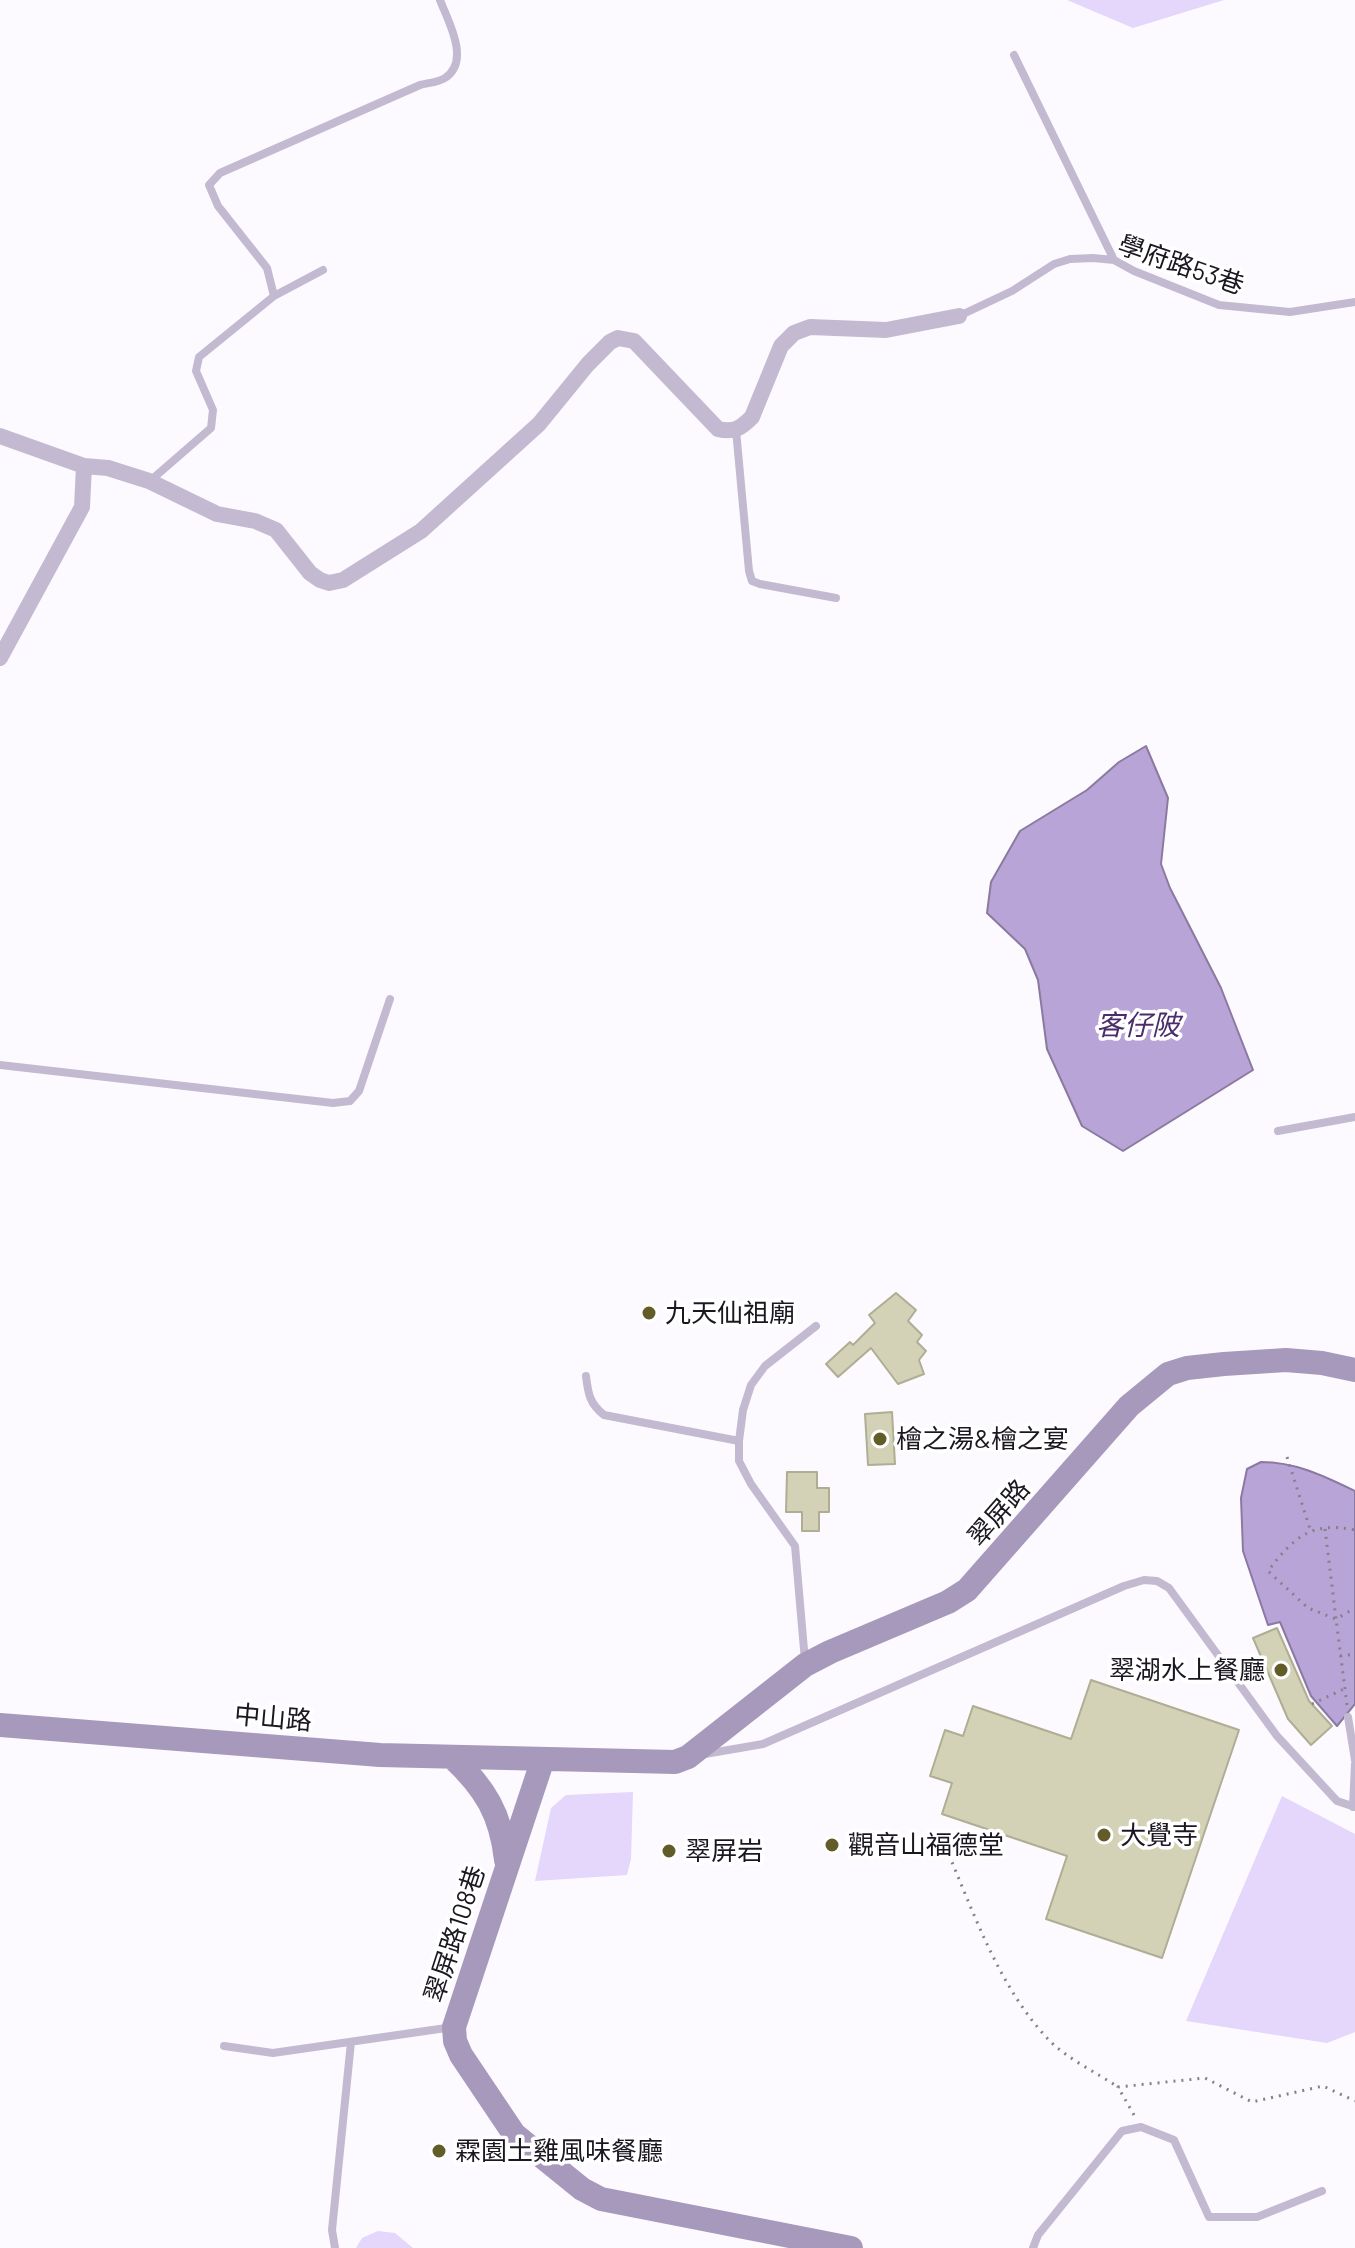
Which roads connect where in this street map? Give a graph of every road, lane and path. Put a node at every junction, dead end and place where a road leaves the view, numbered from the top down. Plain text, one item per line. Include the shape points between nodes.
1 (440, 0) edge
2 (1014, 55) dead end
3 (1114, 260) junction
4 (323, 270) dead end
5 (274, 296) junction
6 (1355, 302) edge
7 (959, 316) joint
8 (736, 430) junction
9 (0, 436) edge
10 (84, 466) junction
11 (149, 481) junction
12 (836, 598) dead end
13 (0, 658) edge
14 (390, 999) dead end
15 (0, 1065) edge
16 (1355, 1117) edge
17 (1278, 1131) dead end
18 (816, 1326) dead end
19 (1355, 1370) edge
20 (586, 1376) dead end
21 (739, 1441) junction
22 (1287, 1457) dead end
23 (1325, 1528) junction
24 (1310, 1529) junction
25 (1355, 1530) edge
26 (1355, 1608) edge
27 (1336, 1619) junction
28 (1355, 1654) edge
29 (1340, 1656) junction
30 (805, 1665) junction
31 (1345, 1689) junction
32 (1312, 1704) dead end
33 (1348, 1717) joint
34 (0, 1725) edge
35 (452, 1757) junction
36 (688, 1757) junction
37 (543, 1759) junction
38 (1355, 1762) edge
39 (1354, 1807) edge
40 (949, 1855) dead end
41 (507, 1867) junction
42 (454, 2027) junction
43 (351, 2042) junction
44 (224, 2046) dead end
45 (1118, 2087) junction
46 (1355, 2101) edge
47 (1141, 2127) junction
48 (1322, 2191) dead end
49 (335, 2248) edge
50 (851, 2248) edge
51 (1033, 2248) edge

1 - 5 lane via 458,52 446,77 220,173 209,185 218,206 267,268
2 - 3 lane
3 - 6 lane, 學府路53巷 via 1219,305 1290,312
3 - 7 lane, 學府路53巷 via 1054,264
4 - 5 lane
5 - 11 lane via 199,357 196,371 213,410 211,428
7 - 8 street via 886,330 810,327 794,333 781,346 752,417
8 - 11 street via 718,429 634,341 618,338 588,364 539,424 421,531 343,580 329,583 310,573 276,530 217,514
8 - 12 lane via 752,581
9 - 10 street
10 - 11 street
10 - 13 street via 82,507
14 - 15 lane via 359,1091 350,1101
16 - 17 lane
18 - 21 lane via 765,1366 751,1385
19 - 30 main road, 翠屏路 via 1286,1360 1168,1374 1129,1406 967,1590
20 - 21 lane via 588,1397 604,1415
21 - 30 lane via 739,1461 751,1484 795,1546
22 - 24 path
23 - 24 path
23 - 25 path
23 - 27 path
24 - 27 path via 1268,1571 1308,1608
26 - 27 path
27 - 29 path
28 - 29 path
29 - 31 path
30 - 36 main road, 翠屏路
31 - 32 path
31 - 33 path
33 - 38 lane
34 - 35 main road, 中山路
35 - 37 main road, 中山路
35 - 41 main road via 476,1779 495,1811
36 - 37 main road via 675,1762
36 - 39 lane via 763,1744 1144,1580 1169,1588 1277,1736 1337,1801
37 - 41 main road, 翠屏路108巷
38 - 39 lane
40 - 45 path via 1014,1996 1049,2041
41 - 42 main road, 翠屏路108巷
42 - 43 lane
42 - 50 main road, 翠屏路108巷 via 461,2055 514,2134 592,2194
43 - 44 lane via 273,2053
43 - 49 lane via 332,2230
45 - 46 path via 1205,2078 1252,2102 1323,2086
45 - 47 path
47 - 48 lane via 1174,2140 1209,2217 1257,2217
47 - 51 lane via 1122,2131

